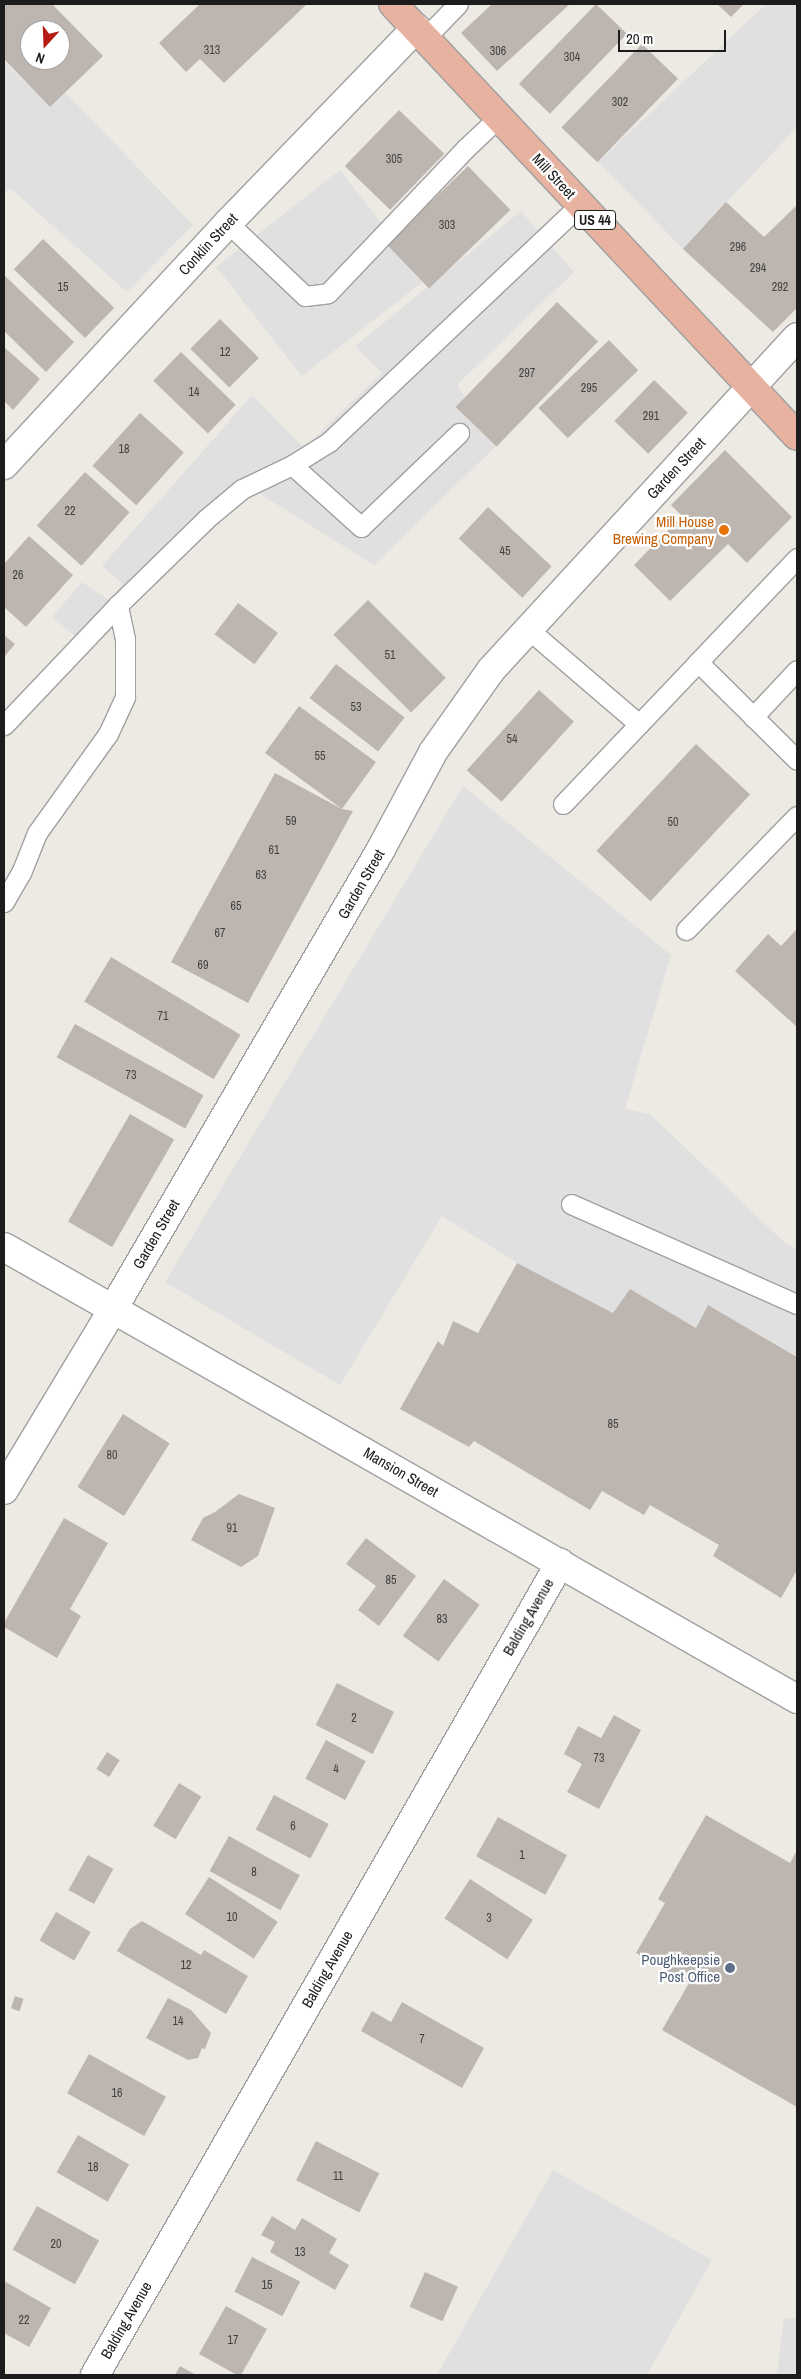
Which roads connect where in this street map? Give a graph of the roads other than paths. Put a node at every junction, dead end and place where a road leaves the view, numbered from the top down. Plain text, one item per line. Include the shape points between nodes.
1 (458, 4) edge
2 (408, 17) edge
3 (499, 117) junction
4 (581, 204) junction
5 (228, 223) junction
6 (797, 337) edge
7 (751, 386) junction
8 (459, 433) dead end
9 (797, 436) edge
10 (4, 465) edge
11 (292, 465) junction
12 (797, 558) edge
13 (118, 605) junction
14 (528, 629) junction
15 (698, 662) junction
16 (797, 670) edge
17 (753, 717) junction
18 (639, 724) junction
19 (4, 725) edge
20 (797, 760) edge
21 (563, 804) dead end
22 (797, 816) edge
23 (4, 902) edge
24 (686, 930) dead end
25 (571, 1204) dead end
26 (4, 1246) edge
27 (797, 1304) edge
28 (113, 1308) junction
29 (4, 1490) edge
30 (560, 1563) junction
31 (797, 1699) edge
32 (95, 2375) edge

1 - 2 lane
2 - 3 highway, Mill Street / US 44
2 - 5 street, Conklin Street
3 - 4 highway, Mill Street / US 44
3 - 5 lane via 328,293 305,296
4 - 7 highway, Mill Street / US 44
4 - 11 lane via 329,442
5 - 10 street, Conklin Street
6 - 7 street, Garden Street
7 - 9 highway, Mill Street / US 44
7 - 14 street, Garden Street
8 - 11 lane via 361,527
11 - 13 lane via 242,489 206,519
12 - 15 lane
13 - 19 lane
13 - 23 lane via 125,639 125,697 108,734 37,833 21,873
14 - 18 lane
14 - 28 street, Garden Street via 491,670 433,752 380,851
15 - 17 lane
15 - 18 lane
16 - 17 lane
17 - 20 lane
18 - 21 lane
22 - 24 lane
25 - 27 lane
26 - 28 street, Mansion Street
28 - 29 street, Garden Street
28 - 30 street, Mansion Street
30 - 31 street, Mansion Street
30 - 32 street, Balding Avenue

